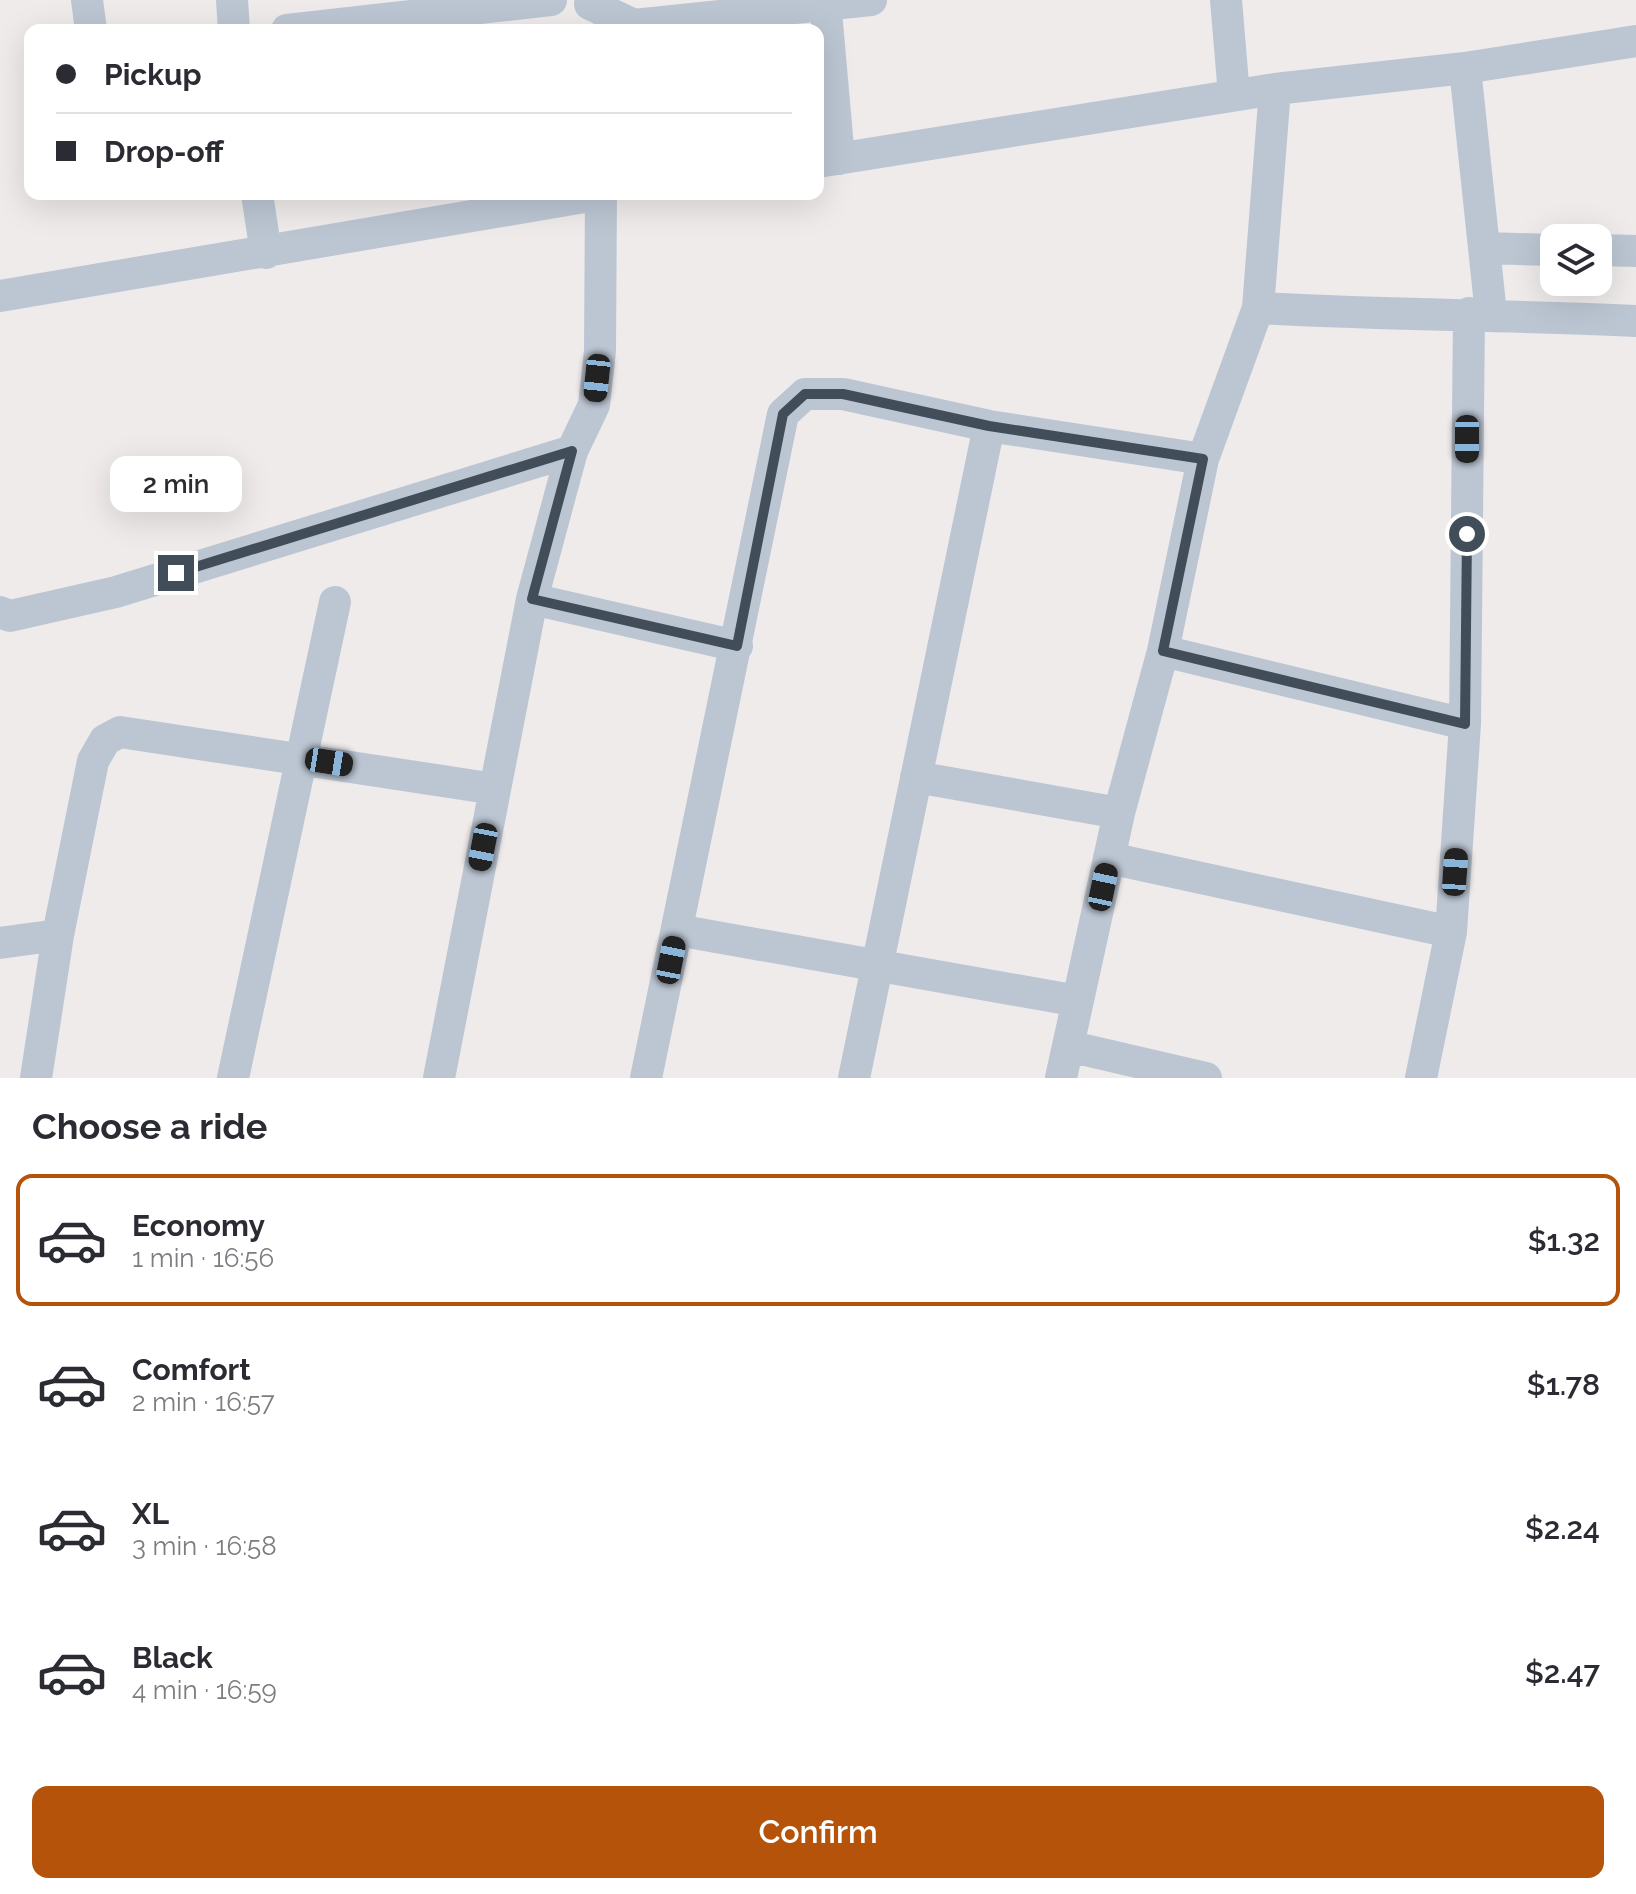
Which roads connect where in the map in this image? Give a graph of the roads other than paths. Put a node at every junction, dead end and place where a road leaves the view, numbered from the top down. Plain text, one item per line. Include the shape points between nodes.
1 (87, 0) edge
2 (232, 0) edge
3 (551, 0) edge
4 (871, 0) edge
5 (1226, 0) edge
6 (825, 3) edge
7 (590, 9) edge
8 (90, 24) edge
9 (234, 24) edge
10 (340, 24) edge
11 (631, 24) edge
12 (643, 24) edge
13 (1636, 41) edge
14 (1465, 68) junction
15 (1275, 89) junction
16 (1234, 95) junction
17 (828, 160) edge
18 (258, 200) edge
19 (567, 200) edge
20 (601, 200) edge
21 (1485, 248) junction
22 (1540, 250) edge
23 (1612, 250) edge
24 (1636, 251) edge
25 (266, 253) junction
26 (0, 296) edge
27 (1258, 308) junction
28 (1480, 313) junction
29 (1636, 321) edge
30 (989, 426) junction
31 (572, 451) junction
32 (1203, 459) junction
33 (532, 599) junction
34 (335, 602) dead end
35 (0, 612) edge
36 (737, 646) junction
37 (1163, 651) junction
38 (1465, 724) junction
39 (302, 758) junction
40 (916, 777) junction
41 (495, 789) junction
42 (1119, 813) junction
43 (1109, 858) junction
44 (677, 930) junction
45 (1451, 932) junction
46 (58, 935) junction
47 (0, 943) edge
48 (877, 965) junction
49 (1078, 1001) junction
50 (1068, 1046) junction
51 (36, 1078) edge
52 (233, 1078) edge
53 (439, 1078) edge
54 (646, 1078) edge
55 (854, 1078) edge
56 (1061, 1078) edge
57 (1206, 1078) edge
58 (1421, 1078) edge

1 - 8 street
2 - 9 street
3 - 10 street
4 - 6 street
5 - 16 street
6 - 12 street
6 - 17 street
7 - 11 street
13 - 14 street
14 - 15 street
14 - 21 street
15 - 16 street
15 - 27 street
16 - 17 street
18 - 25 street
19 - 25 street
20 - 31 street via 596,391
21 - 22 street
21 - 28 street
23 - 24 street
25 - 26 street
27 - 28 street
27 - 32 street
28 - 29 street
28 - 38 street
30 - 32 street
30 - 36 street via 843,394 805,394 783,414
30 - 40 street
31 - 33 street
31 - 35 street via 116,592 10,616
32 - 37 street
33 - 36 street
33 - 41 street
34 - 39 street
36 - 44 street
37 - 38 street
37 - 42 street
38 - 45 street
39 - 41 street
39 - 46 street via 120,732 105,740 93,761
39 - 52 street
40 - 42 street
40 - 48 street
41 - 53 street
42 - 43 street
43 - 45 street
43 - 49 street
44 - 48 street
44 - 54 street
45 - 58 street
46 - 47 street
46 - 51 street
48 - 49 street
48 - 55 street
49 - 50 street
50 - 56 street
50 - 57 street

